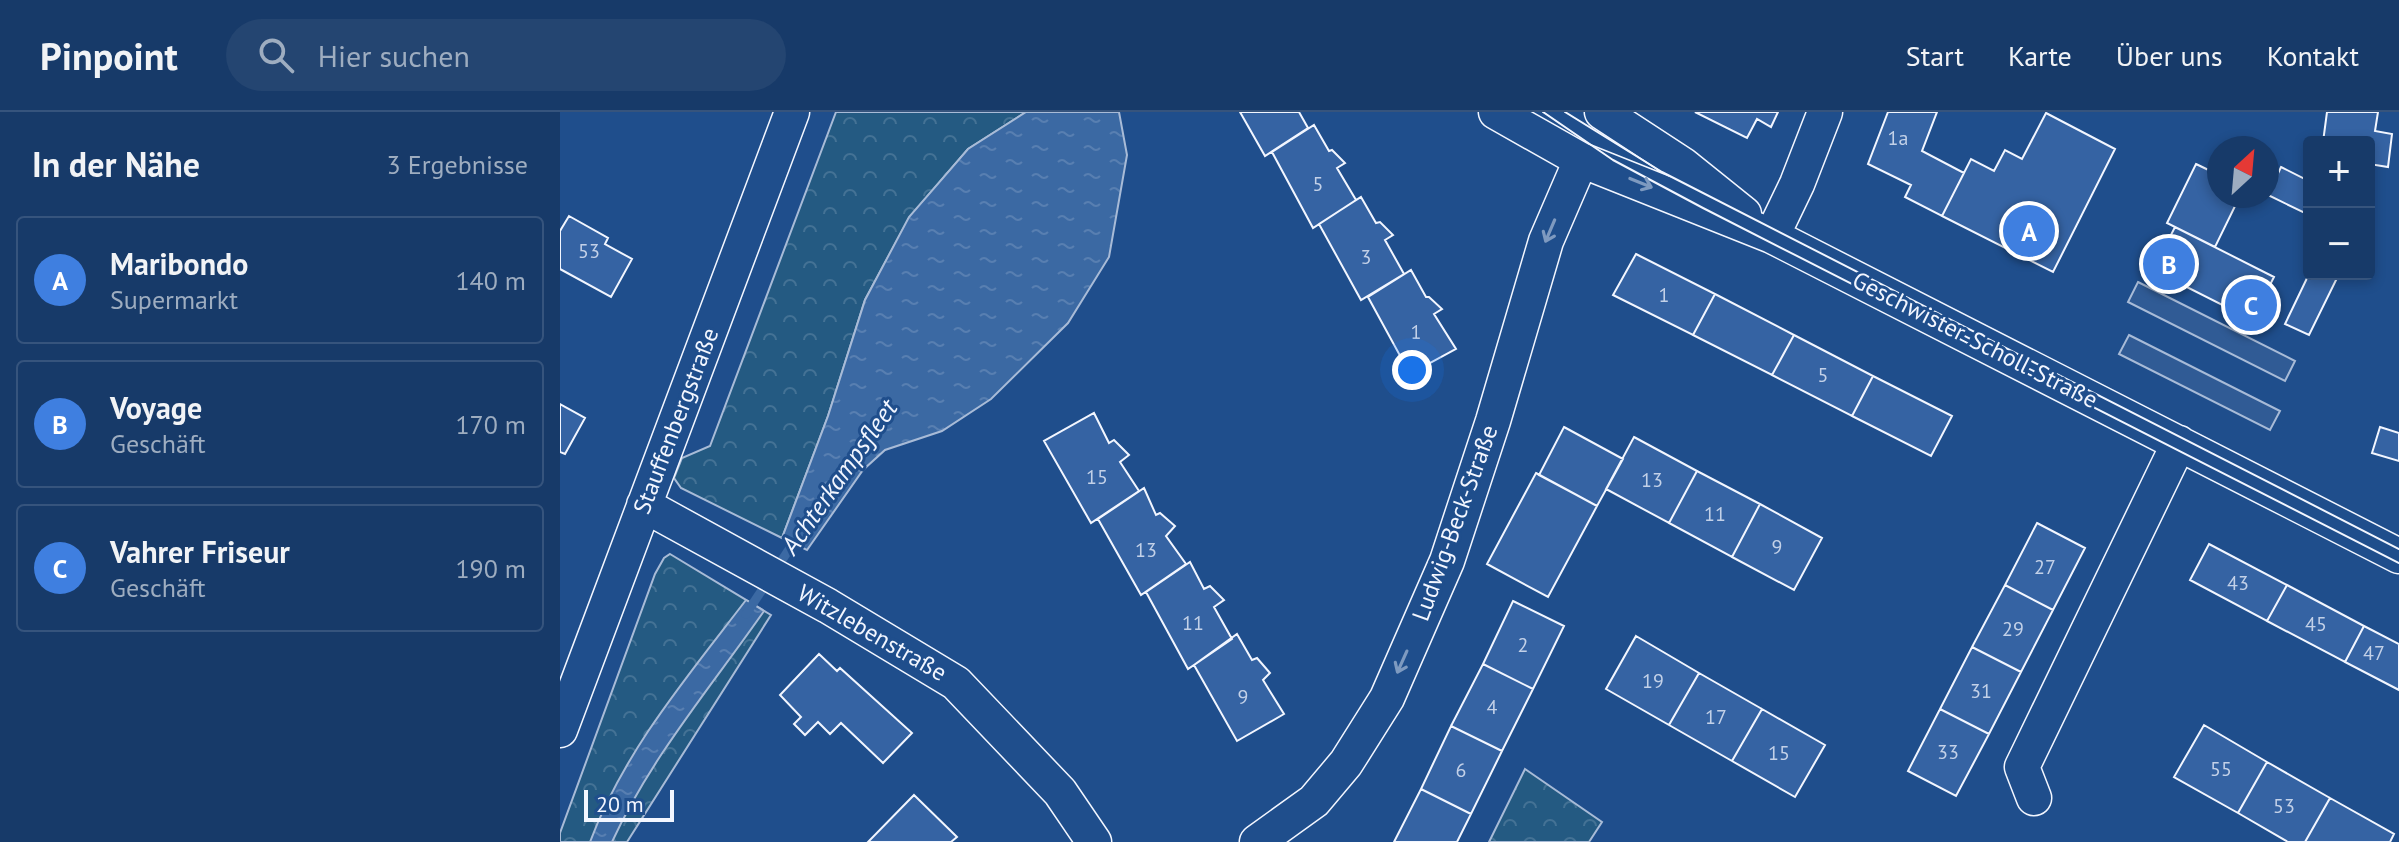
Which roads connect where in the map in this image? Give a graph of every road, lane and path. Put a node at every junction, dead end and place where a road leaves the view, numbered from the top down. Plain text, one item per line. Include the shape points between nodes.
1 (792, 112) edge
2 (1496, 112) edge
3 (1602, 112) edge
4 (1825, 112) edge
5 (1581, 160) junction
6 (1772, 236) junction
7 (2179, 443) junction
8 (644, 505) junction
9 (2399, 556) edge
10 (560, 730) edge
11 (2034, 798) dead end
12 (1094, 842) edge
13 (1257, 842) edge

1 - 8 street, Stauffenbergstraße
2 - 5 street, Geschwister-Scholl-Straße
3 - 6 street, Geschwister-Scholl-Straße via 1683,165
4 - 6 street
5 -> 6 street, Geschwister-Scholl-Straße
5 -> 13 street, Ludwig-Beck-Straße via 1546,241 1447,561 1387,698 1346,763 1314,801
6 - 7 street, Geschwister-Scholl-Straße
7 - 9 street, Geschwister-Scholl-Straße
7 - 11 street via 2022,767
8 - 10 street, Stauffenbergstraße
8 - 12 street, Witzlebenstraße via 956,683 1060,792

